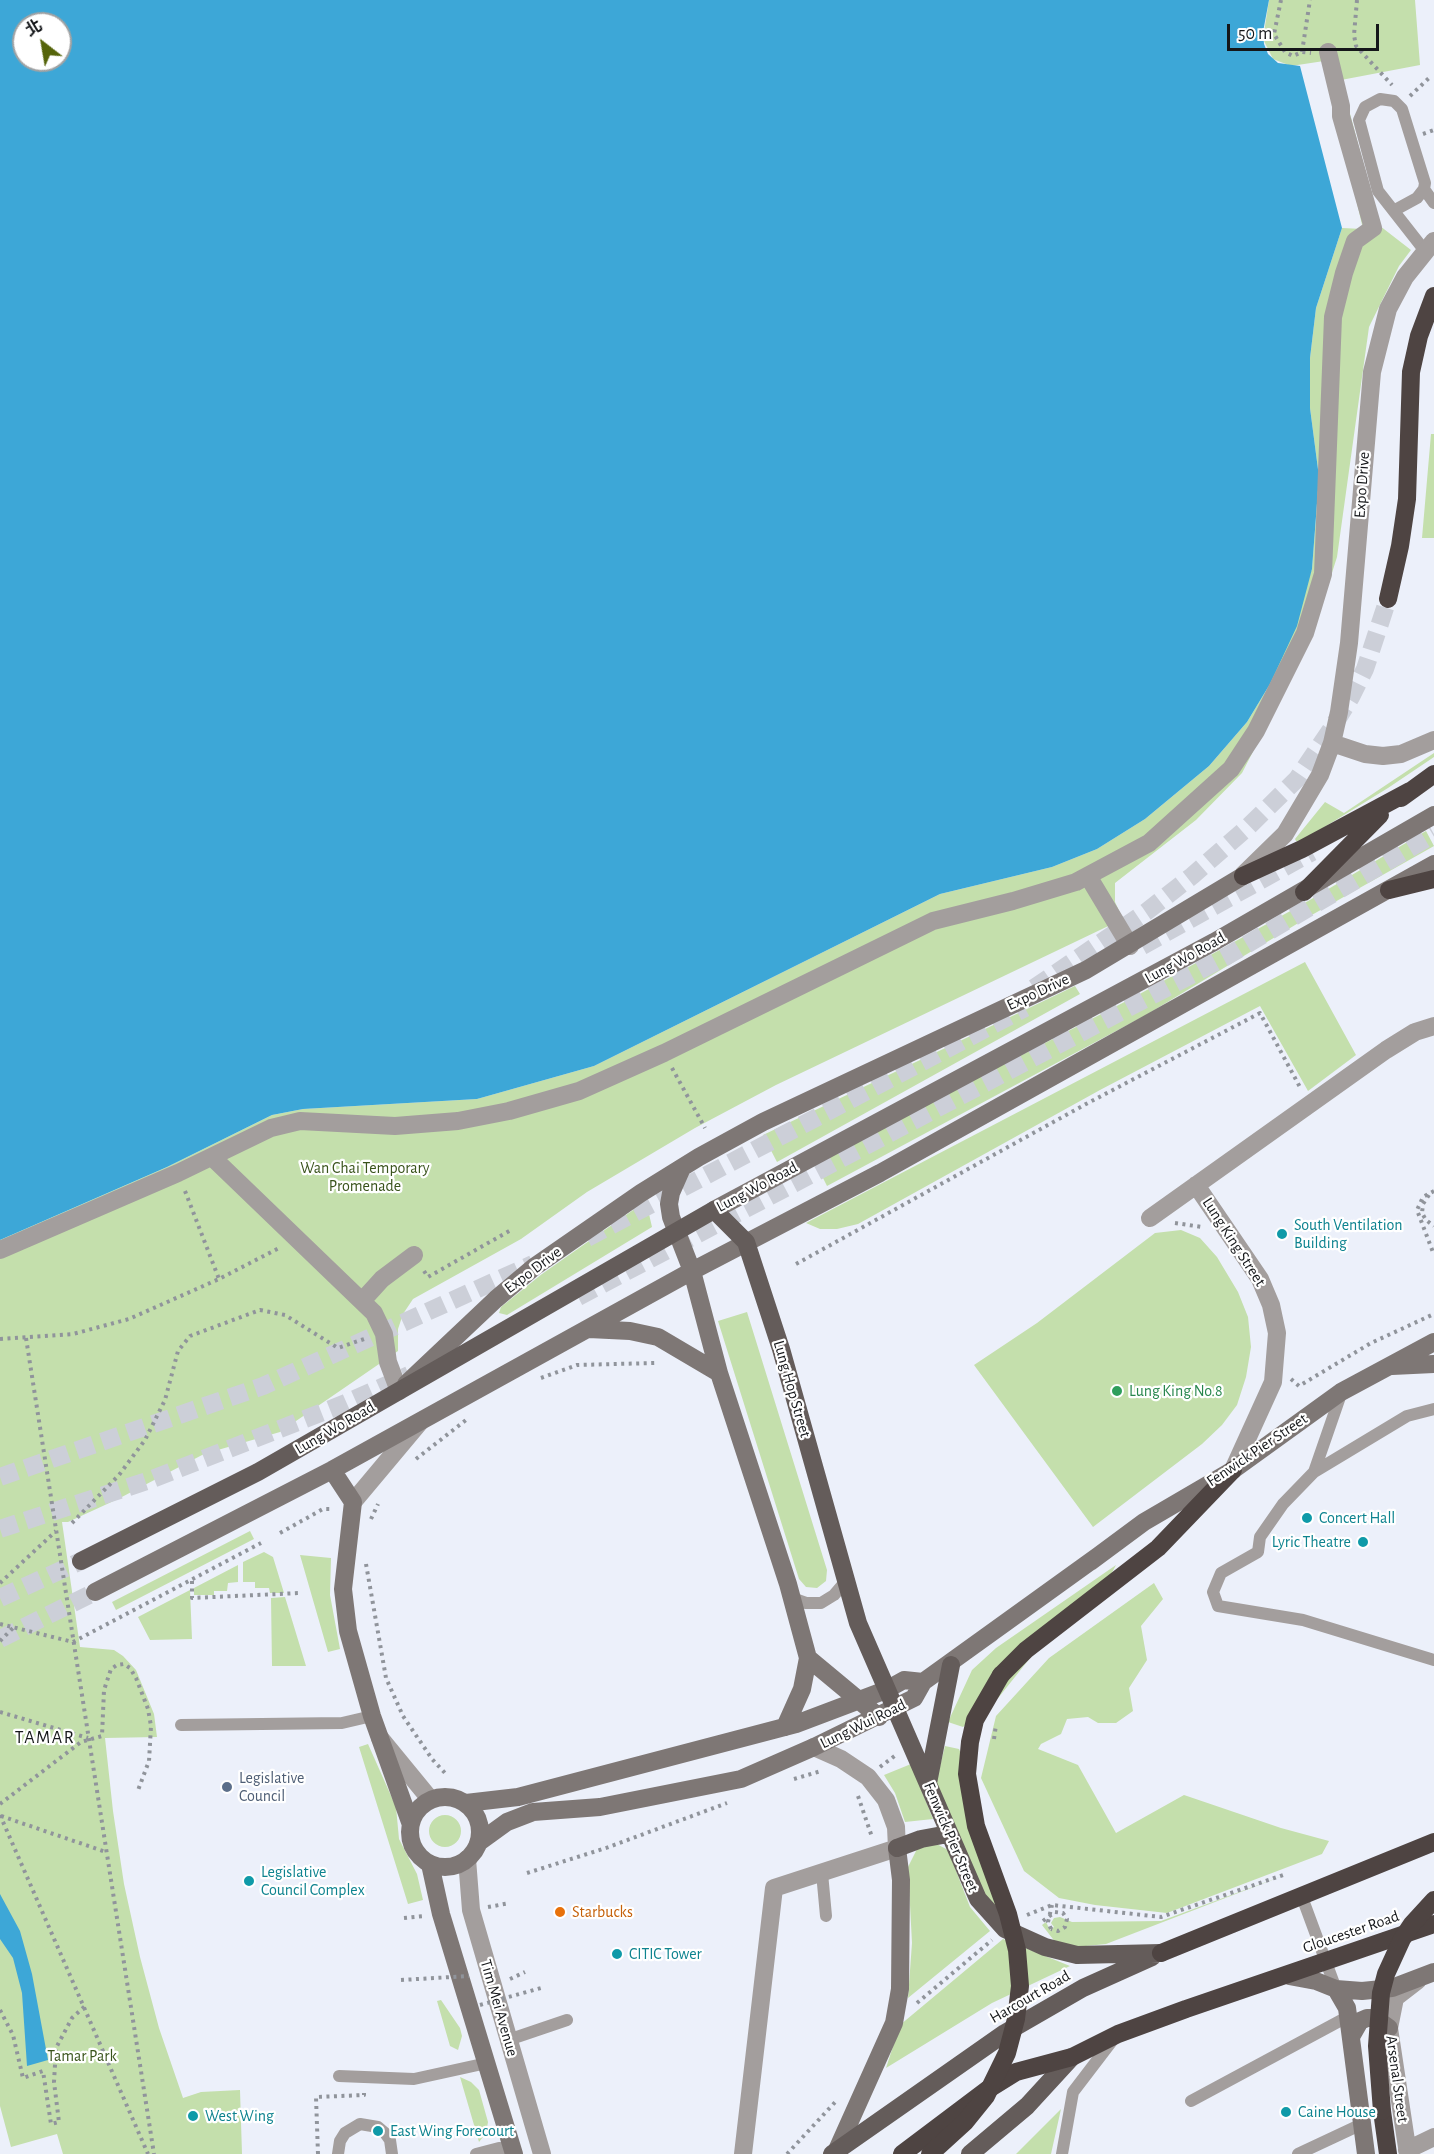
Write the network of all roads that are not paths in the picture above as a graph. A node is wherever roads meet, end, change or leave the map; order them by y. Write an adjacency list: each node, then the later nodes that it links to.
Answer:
1 (1328, 52): 14 (street)
2 (1424, 189): 3 (lane); 4 (lane); 4 (lane)
3 (1434, 203)
4 (1395, 210): 5 (lane)
5 (1430, 246): 9 (street, Expo Drive)
6 (1434, 296): 7 (highway)
7 (1389, 599)
8 (1434, 740): 9 (street)
9 (1332, 743): 15 (street, Expo Drive)
10 (1434, 774): 11 (highway)
11 (1410, 791): 15 (highway); 18 (highway)
12 (1434, 815): 18 (main road, Lung Wo Road)
13 (1434, 864): 17 (main road, Lung Wo Road)
14 (1088, 876): 19 (street); 21 (street)
15 (1243, 876): 19 (main road, Expo Drive)
16 (1434, 879): 17 (highway)
17 (1389, 890): 27 (main road, Lung Wo Road)
18 (1305, 892): 24 (main road, Lung Wo Road)
19 (1130, 946): 22 (main road, Expo Drive)
20 (1434, 1026): 23 (street, Lung King Street)
21 (212, 1157): 28 (street); 31 (street)
22 (682, 1168): 26 (main road); 37 (main road, Expo Drive)
23 (1196, 1185): 25 (street, Lung King Street); 42 (street, Lung King Street)
24 (714, 1210): 26 (main road, Lung Wo Road); 27 (main road, Lung Hop Street)
25 (1149, 1218)
26 (677, 1231): 30 (main road); 37 (main road, Lung Wo Road)
27 (746, 1242): 30 (main road, Lung Wo Road); 47 (main road, Lung Hop Street)
28 (0, 1250)
29 (414, 1255): 31 (street)
30 (692, 1271): 32 (main road, Lung Wo Road); 36 (main road)
31 (362, 1301): 37 (street)
32 (588, 1329): 36 (main road); 40 (main road, Lung Wo Road)
33 (1434, 1342): 35 (main road, Fenwick Pier Street)
34 (1434, 1364): 35 (main road, Fenwick Pier Street)
35 (1387, 1367): 38 (main road, Fenwick Pier Street)
36 (720, 1373): 49 (main road)
37 (399, 1391): 46 (main road, Lung Wo Road)
38 (1341, 1392): 42 (main road, Fenwick Pier Street); 43 (lane)
39 (1434, 1409): 43 (lane)
40 (421, 1420): 41 (main road, Lung Wo Road); 44 (street)
41 (332, 1470): 44 (main road); 48 (main road, Lung Wo Road)
42 (1233, 1470): 45 (main road, Fenwick Pier Street); 104 (highway, bridge)
43 (1314, 1472): 52 (lane)
44 (352, 1506): 57 (main road)
45 (1098, 1556): 50 (main road, Fenwick Pier Street); 53 (main road, Fenwick Pier Street)
46 (81, 1560)
47 (846, 1581): 49 (lane); 54 (main road, Lung Hop Street)
48 (95, 1592)
49 (792, 1598): 51 (main road)
50 (990, 1634)
51 (808, 1658): 55 (main road); 59 (main road)
52 (1434, 1660)
53 (923, 1682): 54 (main road, Lung Wui Road); 56 (main road, Lung Wui Road); 62 (main road)
54 (886, 1690): 55 (main road, Lung Wui Road); 56 (main road, Fenwick Pier Street)
55 (861, 1700): 56 (main road); 59 (main road, Lung Wui Road)
56 (887, 1713): 61 (main road, Lung Wui Road); 62 (main road, Fenwick Pier Street)
57 (372, 1716): 58 (lane); 60 (main road)
58 (182, 1725)
59 (785, 1727): 64 (main road, Lung Wui Road)
60 (379, 1737): 63 (street); 65 (main road)
61 (814, 1747): 68 (main road, Lung Wui Road); 69 (street)
62 (928, 1783): 66 (main road, Fenwick Pier Street)
63 (430, 1799): 64 (main road, Lung Wui Road); 65 (main road)
64 (466, 1803): 68 (main road)
65 (410, 1822): 71 (main road)
66 (948, 1834): 69 (main road); 77 (main road, Fenwick Pier Street)
67 (1434, 1842): 73 (highway)
68 (478, 1843): 70 (main road, Lung Wui Road)
69 (897, 1848): 72 (street); 95 (main road)
70 (467, 1859): 71 (main road); 87 (street, Tim Mei Avenue)
71 (430, 1864): 89 (main road, Tim Mei Avenue)
72 (822, 1873): 75 (lane); 102 (street)
73 (1302, 1897): 77 (highway, Harcourt Road); 78 (lane)
74 (1434, 1900): 108 (highway, bridge)
75 (826, 1916)
76 (1434, 1924): 78 (highway, Gloucester Road)
77 (1161, 1953): 95 (main road, Harcourt Road)
78 (1326, 1959): 79 (highway, Gloucester Road); 81 (lane)
79 (1289, 1976): 81 (main road, Gloucester Road); 85 (highway)
80 (1426, 1976): 81 (main road, Gloucester Road); 84 (street, Arsenal Street)
81 (1336, 1989): 82 (main road)
82 (1349, 2016): 86 (main road); 91 (lane)
83 (567, 2020): 87 (lane)
84 (1389, 2028): 86 (main road); 97 (street, Arsenal Street)
85 (1118, 2034): 88 (highway); 105 (lane)
86 (1352, 2035): 92 (main road)
87 (508, 2040): 101 (street, Tim Mei Avenue)
88 (1072, 2057): 96 (main road); 103 (highway)
89 (487, 2063): 90 (lane); 94 (main road, Tim Mei Avenue)
90 (339, 2076)
91 (1191, 2101)
92 (1362, 2124): 106 (lane); 107 (main road)
93 (1434, 2137): 97 (street)
94 (513, 2151): 100 (lane)
95 (834, 2152)
96 (975, 2152)
97 (1407, 2152)
98 (338, 2154): 99 (lane)
99 (392, 2154)
100 (476, 2154)
101 (542, 2154)
102 (742, 2154)
103 (902, 2154)
104 (930, 2154)
105 (1062, 2154)
106 (1298, 2154)
107 (1366, 2154)
108 (1388, 2154)

